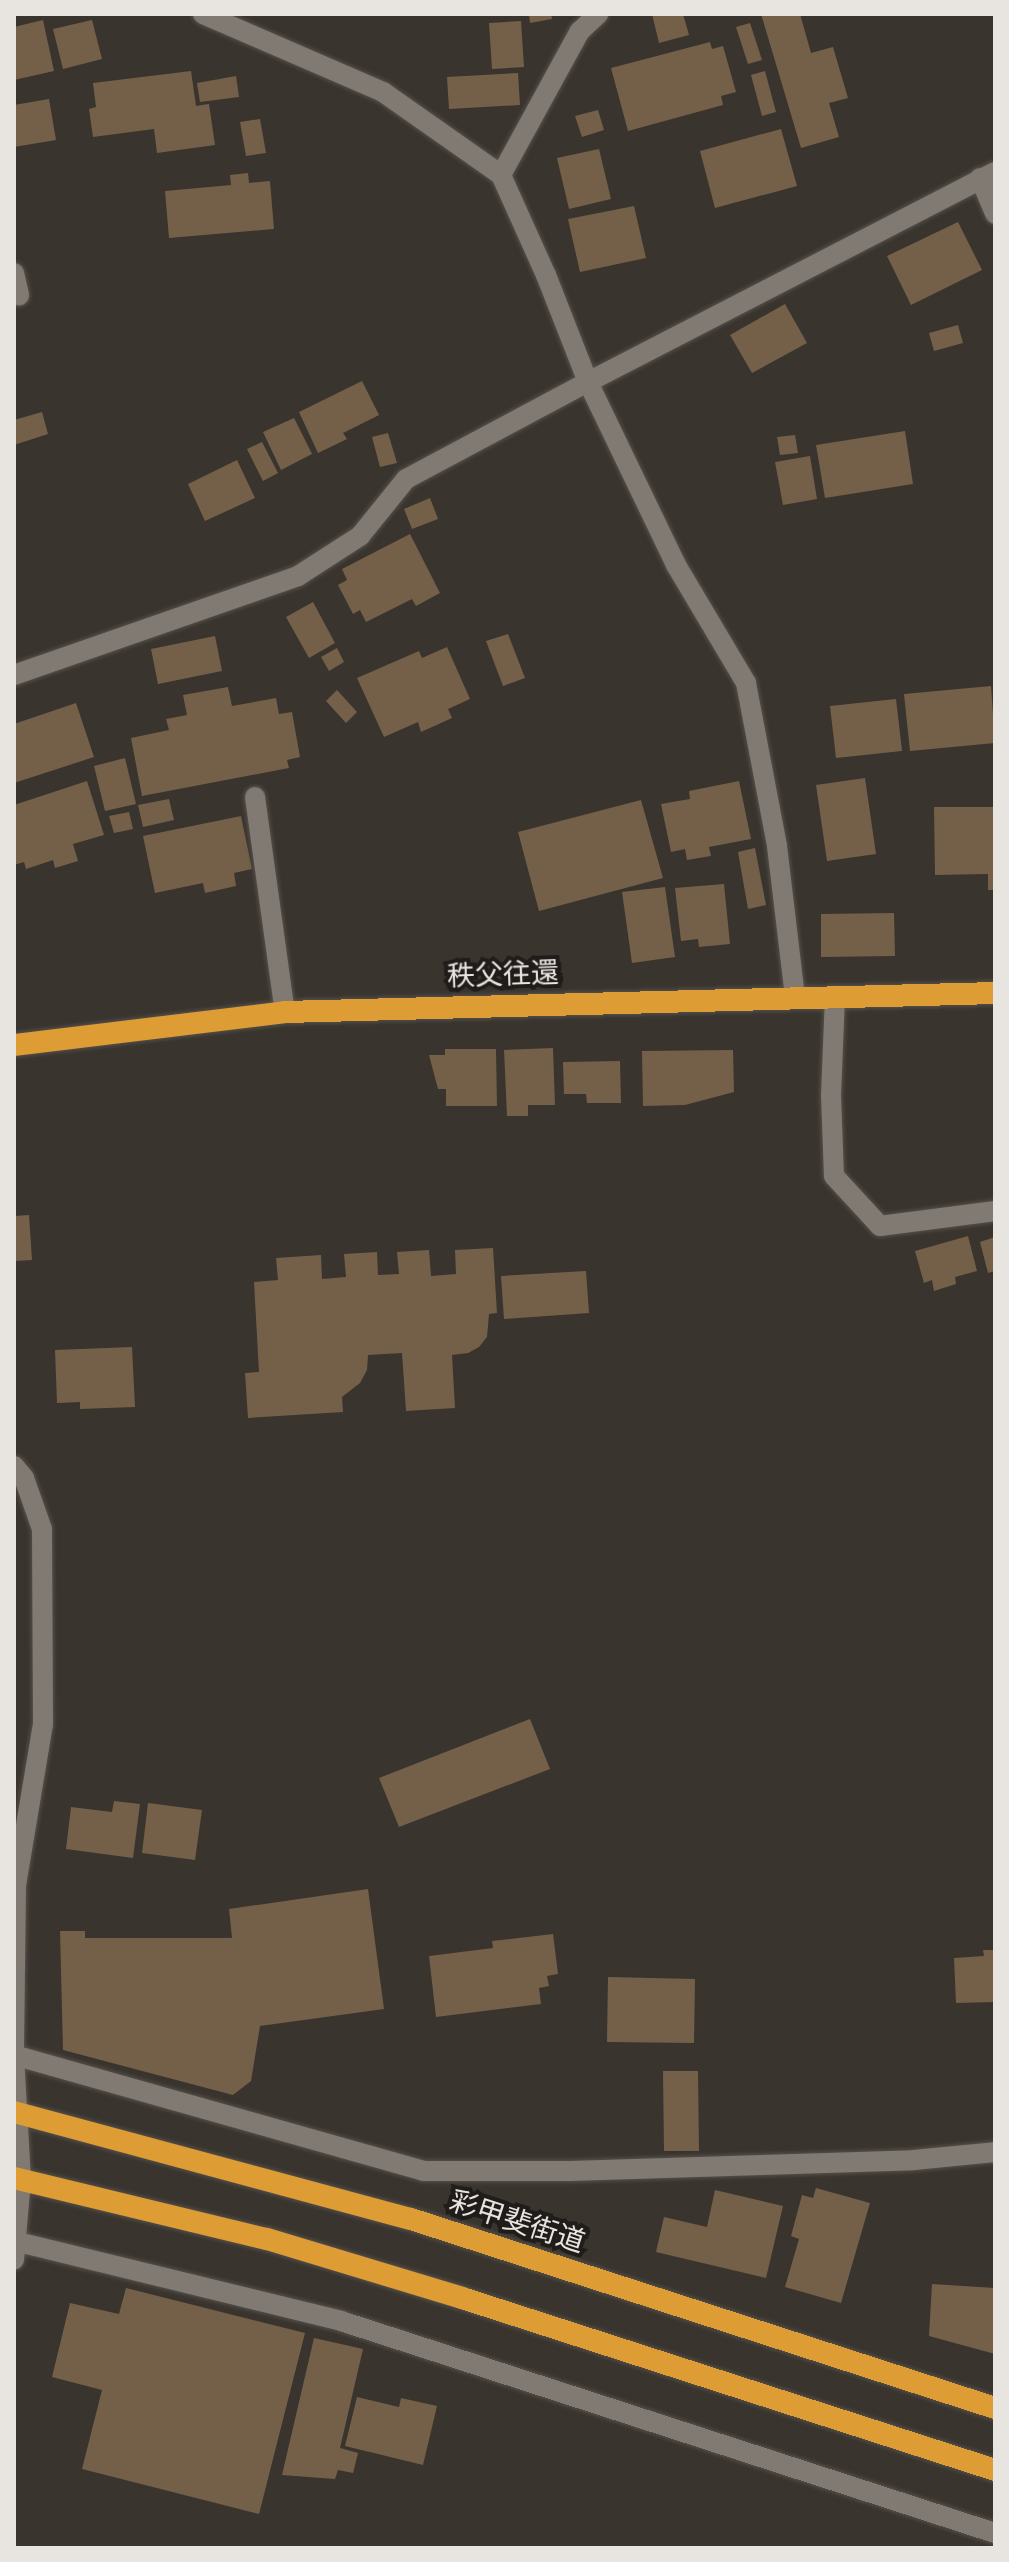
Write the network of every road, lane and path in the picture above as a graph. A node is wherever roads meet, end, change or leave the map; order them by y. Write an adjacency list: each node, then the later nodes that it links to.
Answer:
1 (203, 14): 3 (street)
2 (598, 14): 3 (street)
3 (501, 175): 8 (street)
4 (987, 175): 5 (street); 8 (street)
5 (995, 214)
6 (14, 273): 7 (street)
7 (19, 295)
8 (588, 382): 9 (street); 12 (street)
9 (14, 675)
10 (255, 797): 14 (street)
11 (995, 993): 13 (highway, 秩父往還)
12 (795, 996): 13 (highway, 秩父往還); 14 (highway, 秩父往還)
13 (835, 996): 16 (street)
14 (285, 1012): 15 (highway, 秩父往還)
15 (14, 1045)
16 (995, 1211)
17 (14, 1466): 18 (street)
18 (14, 2055): 19 (street); 20 (street)
19 (16, 2113): 21 (street); 23 (highway, 彩甲斐街道)
20 (995, 2152)
21 (18, 2179): 22 (street); 24 (highway)
22 (15, 2247): 25 (street)
23 (995, 2408)
24 (995, 2470)
25 (995, 2533)

